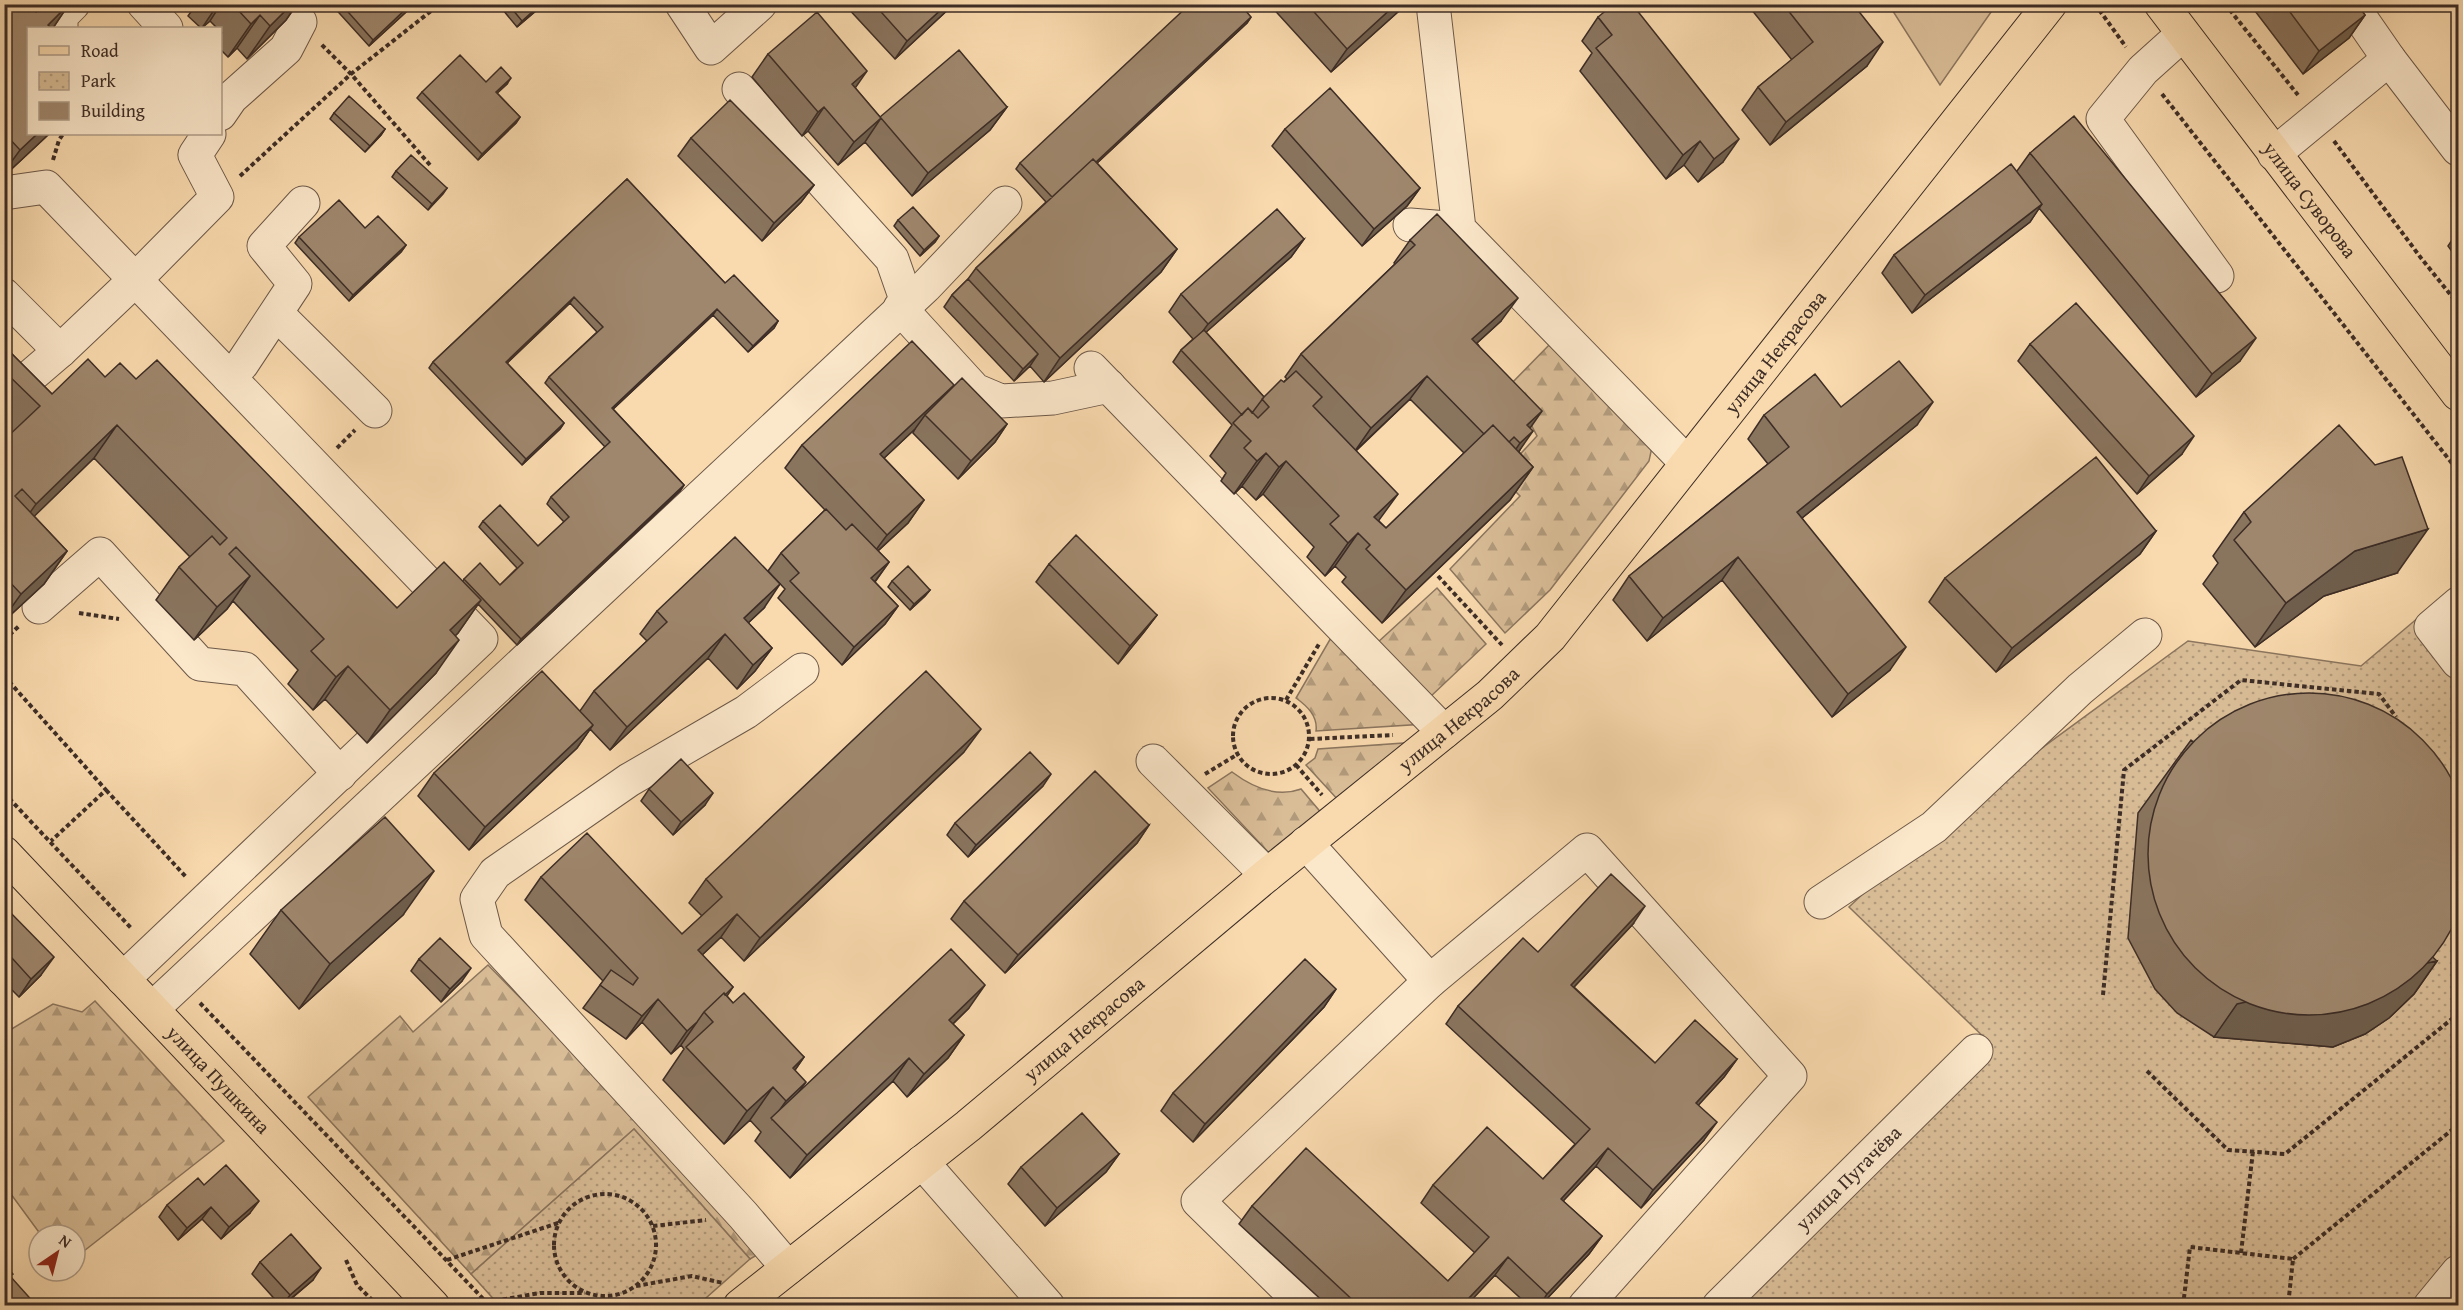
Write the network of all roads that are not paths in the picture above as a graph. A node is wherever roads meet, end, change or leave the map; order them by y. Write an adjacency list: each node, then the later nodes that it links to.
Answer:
1 (73, 4): 10 (street)
2 (144, 4): 11 (street)
3 (682, 4): 4 (street)
4 (760, 4)
5 (1433, 4): 23 (street)
6 (2050, 4): 34 (main road, улица Некрасова)
7 (2161, 4): 12 (main road, улица Суворова)
8 (2351, 4): 13 (street)
9 (302, 11): 15 (street)
10 (61, 27)
11 (165, 27)
12 (2183, 34): 18 (main road, улица Суворова); 24 (street)
13 (2389, 59): 17 (street); 18 (street)
14 (739, 89): 27 (street)
15 (224, 100)
16 (207, 135): 25 (street)
17 (2458, 149)
18 (2274, 154): 31 (main road, улица Суворова)
19 (4, 193): 25 (street)
20 (303, 203): 28 (street)
21 (1005, 203): 27 (street)
22 (1410, 225): 23 (street)
23 (1459, 229): 34 (street)
24 (2217, 276)
25 (136, 279): 29 (street); 30 (street)
26 (4, 295): 29 (street)
27 (904, 305): 40 (street); 49 (street)
28 (277, 314): 30 (street); 33 (street)
29 (60, 351): 32 (street)
30 (229, 377): 42 (street)
31 (2458, 394)
32 (4, 399)
33 (375, 411)
34 (1686, 462): 40 (main road, улица Некрасова)
35 (2458, 604): 38 (street)
36 (39, 607): 42 (street)
37 (2145, 635): 46 (street)
38 (2458, 662)
39 (802, 670): 52 (street)
40 (1444, 732): 43 (main road, улица Некрасова)
41 (1154, 761): 45 (street)
42 (340, 774): 47 (street)
43 (1306, 843): 45 (main road, улица Некрасова); 48 (street)
44 (4, 854): 47 (main road, улица Пушкина)
45 (1267, 874): 51 (main road, улица Некрасова)
46 (1821, 902)
47 (123, 979): 49 (main road, улица Пушкина)
48 (1430, 981): 57 (street); 58 (street)
49 (152, 1009): 55 (main road, улица Пушкина)
50 (1976, 1051): 59 (street, улица Пугачёва)
51 (922, 1162): 52 (main road, улица Некрасова); 56 (street)
52 (788, 1268): 54 (main road, улица Некрасова)
53 (2458, 1272): 60 (street)
54 (733, 1294)
55 (433, 1305)
56 (1048, 1305)
57 (1305, 1305)
58 (1585, 1305)
59 (1719, 1305)
60 (2430, 1305)

